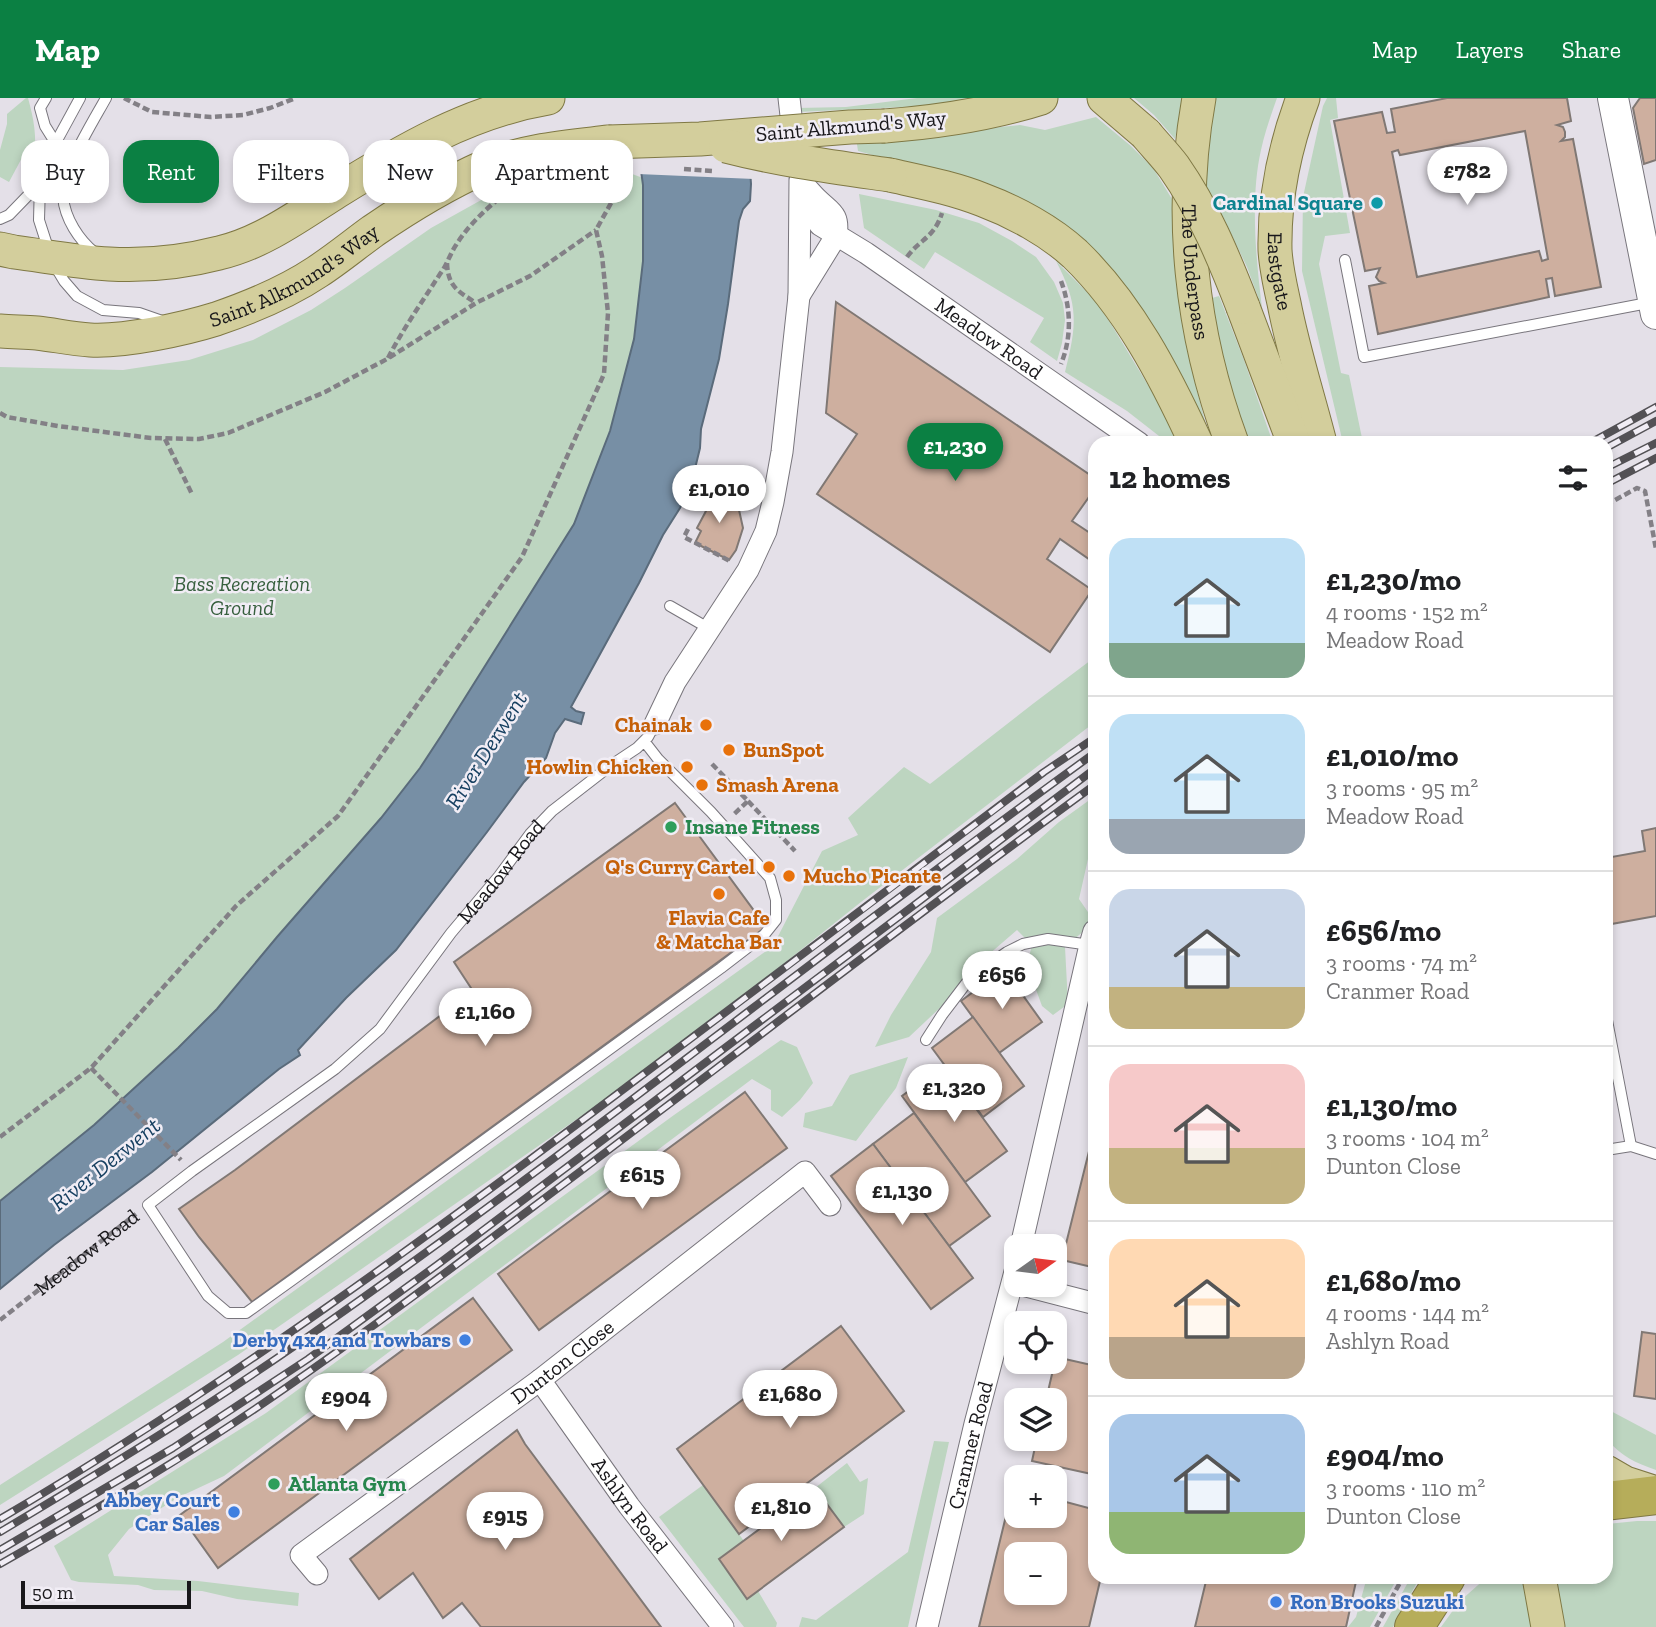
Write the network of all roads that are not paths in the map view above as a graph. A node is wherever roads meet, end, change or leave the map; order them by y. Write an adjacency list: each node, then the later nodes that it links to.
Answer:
1 (46, 98): 13 (lane)
2 (80, 98): 14 (lane)
3 (106, 98): 23 (lane)
4 (548, 98): 23 (main road)
5 (789, 98): 15 (street, Meadow Road)
6 (1104, 98): 11 (main road)
7 (1199, 98): 32 (main road, The Underpass)
8 (1303, 98): 34 (main road, Eastgate)
9 (1613, 98): 25 (street)
10 (1039, 99): 12 (main road, Saint Alkmund's Way, bridge)
11 (1129, 117): 33 (main road, bridge)
12 (700, 139): 26 (main road, Saint Alkmund's Way, bridge); 31 (main road, bridge)
13 (54, 140)
14 (56, 140)
15 (800, 180): 19 (street); 24 (street, Meadow Road)
16 (21, 203): 18 (lane)
17 (39, 203): 21 (lane)
18 (0, 219)
19 (836, 236): 24 (street, Meadow Road); 30 (street, Meadow Road)
20 (0, 249): 21 (main road)
21 (51, 257): 23 (main road); 26 (lane)
22 (1345, 260): 25 (lane)
23 (108, 264)
24 (799, 296): 36 (street, Meadow Road)
25 (1655, 308)
26 (181, 328): 28 (main road, Saint Alkmund's Way)
27 (0, 331): 28 (main road, Saint Alkmund's Way)
28 (92, 341): 29 (main road)
29 (0, 349)
30 (1129, 436)
31 (1193, 436)
32 (1229, 436)
33 (1291, 436)
34 (1318, 436)
35 (670, 606): 36 (lane)
36 (710, 629): 37 (street, Meadow Road)
37 (649, 733): 37 (lane, Meadow Road)
38 (1088, 938): 40 (lane)
39 (1088, 959): 46 (street)
40 (926, 1040)
41 (1613, 1052): 42 (lane)
42 (1631, 1146): 43 (lane); 44 (lane)
43 (1613, 1149)
44 (1656, 1154)
45 (830, 1205): 50 (street, Dunton Close)
46 (1024, 1234)
47 (1068, 1295): 49 (street)
48 (1011, 1297): 59 (street, Cranmer Road)
49 (1088, 1302)
50 (541, 1380): 54 (street, Dunton Close); 58 (street, Ashlyn Road)
51 (1613, 1476): 52 (main road)
52 (1656, 1494): 53 (highway)
53 (1613, 1500)
54 (317, 1574)
55 (1442, 1584): 60 (highway)
56 (1540, 1584): 57 (main road)
57 (1546, 1619)
58 (723, 1627)
59 (927, 1627)
60 (1414, 1627)

